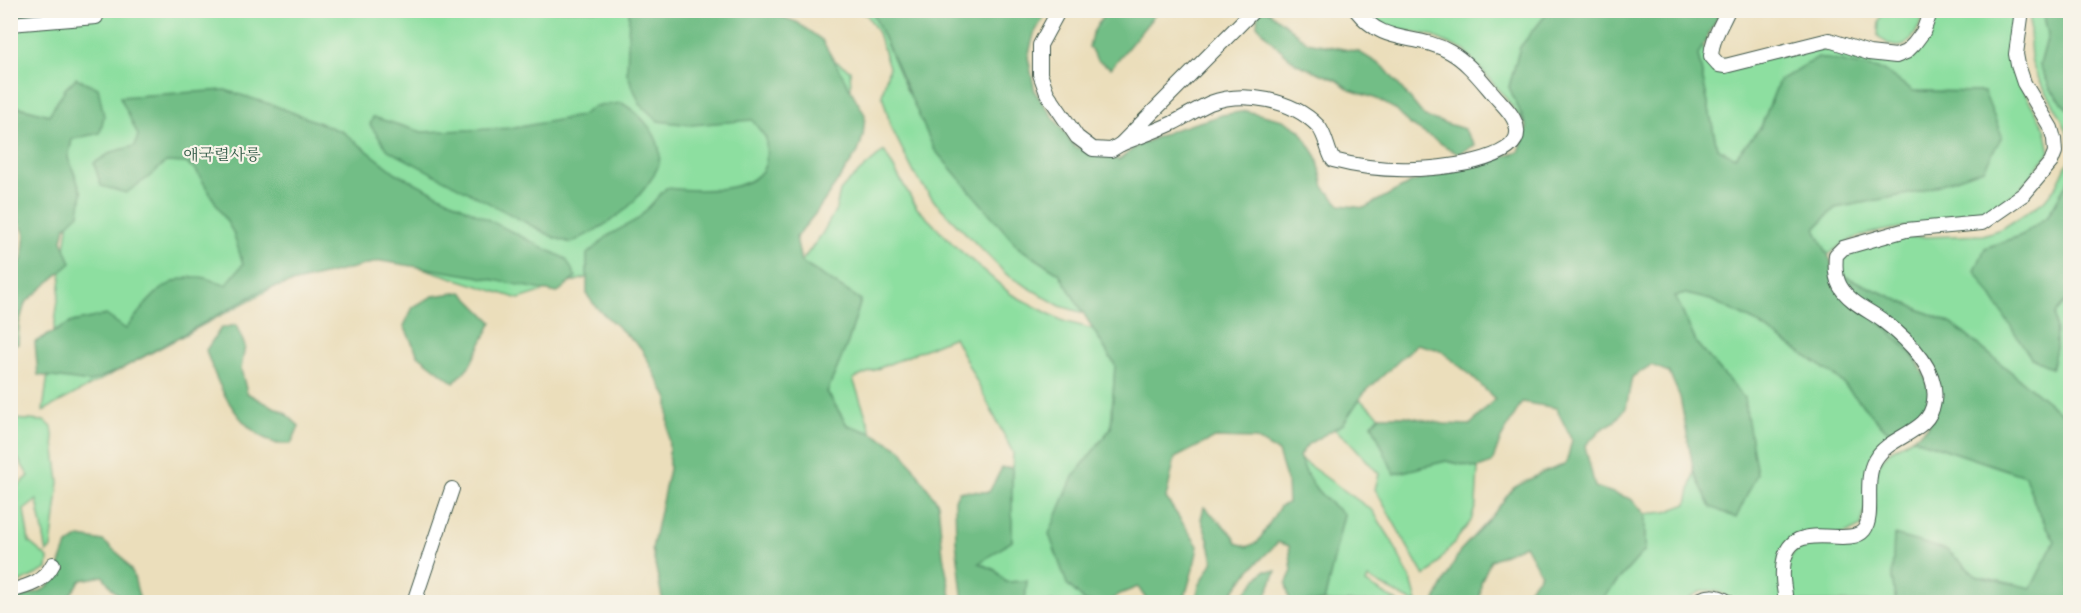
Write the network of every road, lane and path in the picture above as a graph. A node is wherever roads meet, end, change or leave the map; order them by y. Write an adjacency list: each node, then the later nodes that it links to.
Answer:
1 (1059, 10): 9 (street)
2 (1254, 10): 9 (street)
3 (1356, 10): 9 (street)
4 (1728, 10): 5 (street)
5 (1931, 10)
6 (2022, 10): 16 (street)
7 (96, 17): 8 (street)
8 (10, 24)
9 (1121, 144)
10 (452, 489): 13 (street)
11 (52, 564): 12 (street)
12 (10, 591)
13 (414, 603)
14 (1695, 603): 15 (street)
15 (1728, 603)
16 (1786, 603)

